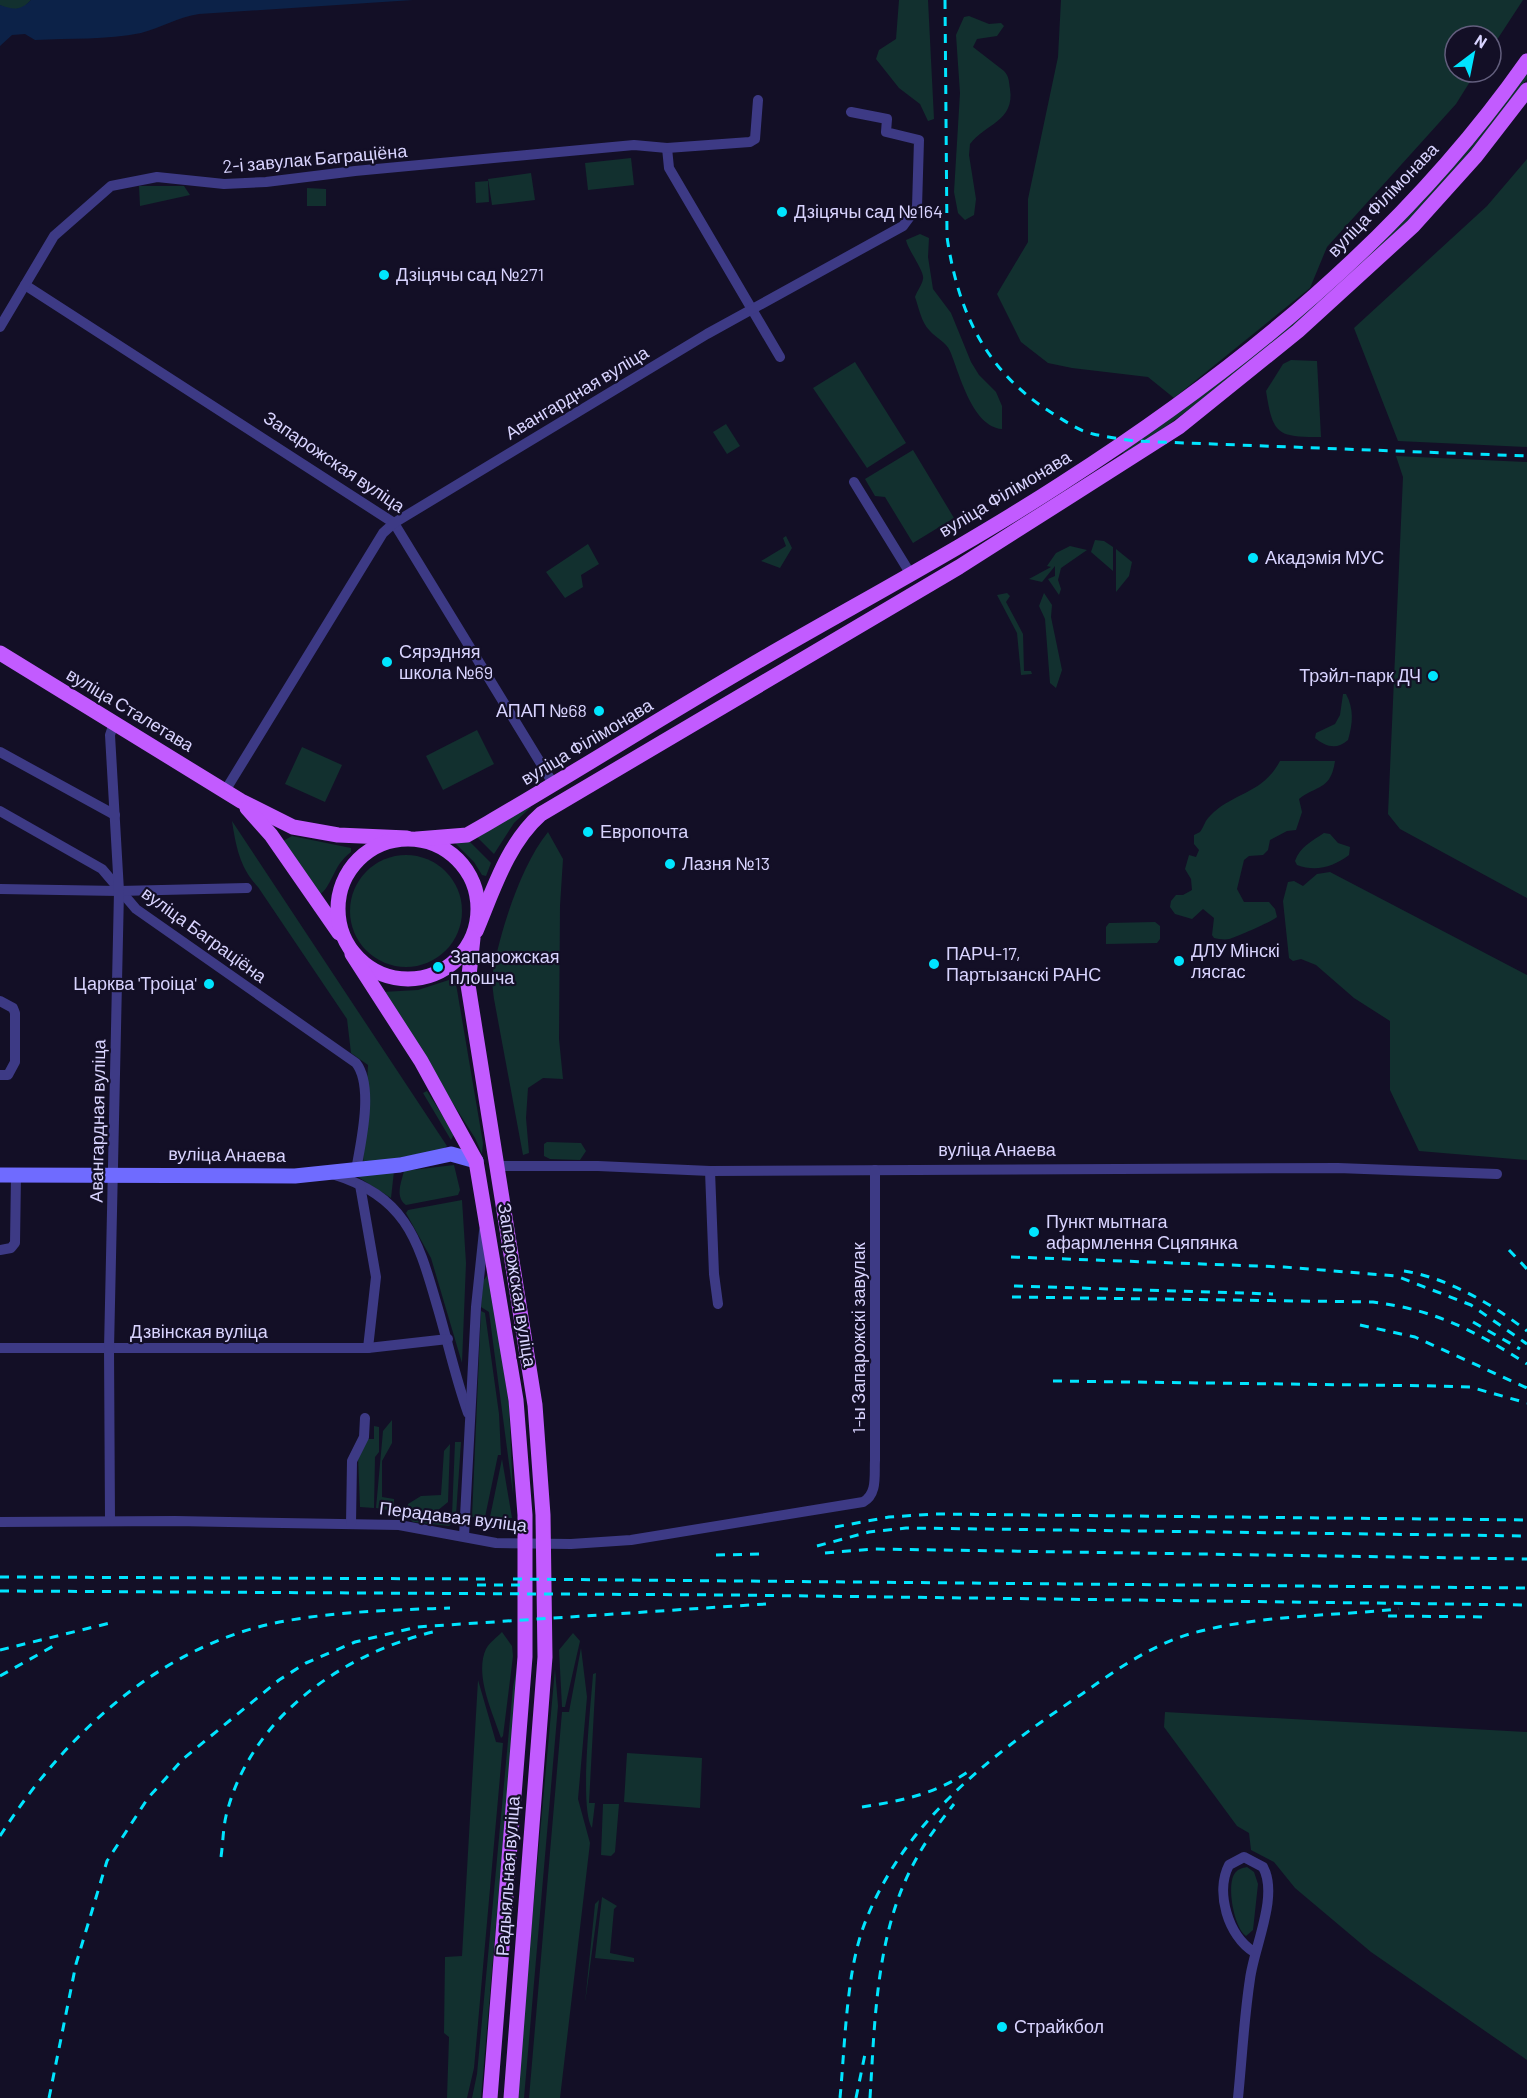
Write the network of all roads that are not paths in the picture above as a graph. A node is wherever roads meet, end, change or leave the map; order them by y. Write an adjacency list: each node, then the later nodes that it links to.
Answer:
1 (1527, 61): 12 (main road, вуліца Філімонава)
2 (1527, 90): 13 (main road, вуліца Філімонава)
3 (758, 100): 5 (street, 2-і завулак Баграціёна)
4 (850, 112): 7 (street, Авангардная вуліца)
5 (667, 148): 6 (street, 2-і завулак Баграціёна); 7 (street)
6 (25, 285): 8 (street, 2-і завулак Баграціёна); 11 (street, Запарожская вуліца)
7 (751, 309): 9 (street); 11 (street, Авангардная вуліца)
8 (0, 327)
9 (780, 357)
10 (854, 482): 14 (street)
11 (394, 523): 18 (street, Запарожская вуліца); 19 (street, Авангардная вуліца)
12 (949, 551): 13 (main road); 14 (main road, вуліца Філімонава)
13 (959, 567): 27 (main road, вуліца Філімонава)
14 (910, 573): 18 (main road, вуліца Філімонава)
15 (0, 653): 16 (main road, вуліца Сталетава)
16 (114, 723): 19 (main road, вуліца Сталетава); 22 (street, Авангардная вуліца)
17 (0, 752): 22 (street)
18 (554, 785): 23 (main road, вуліца Філімонава)
19 (225, 791): 20 (main road, вуліца Сталетава)
20 (241, 801): 23 (main road); 28 (main road, Запарожская вуліца)
21 (0, 811): 26 (street, вуліца Баграціёна)
22 (115, 815): 26 (street, Авангардная вуліца)
23 (412, 839): 27 (main road); 28 (main road)
24 (247, 888): 26 (street)
25 (0, 889): 26 (street)
26 (119, 891): 35 (street, вуліца Баграціёна); 38 (street, Авангардная вуліца)
27 (474, 934): 28 (main road); 34 (main road, Запарожская вуліца)
28 (348, 948): 31 (main road, Запарожская вуліца)
29 (0, 1001): 30 (street)
30 (0, 1075)
31 (460, 1129): 32 (street); 33 (main road, Запарожская вуліца)
32 (451, 1154): 33 (street, вуліца Анаева); 35 (street, вуліца Анаева)
33 (476, 1161): 44 (main road, Запарожская вуліца)
34 (497, 1166): 37 (street, вуліца Анаева); 59 (main road, Запарожская вуліца)
35 (356, 1170): 39 (street, вуліца Анаева)
36 (875, 1170): 37 (street, вуліца Анаева); 40 (street, вуліца Анаева); 53 (street, 1-ы Запарожскі завулак)
37 (710, 1172): 46 (street)
38 (114, 1173): 39 (street, вуліца Анаева); 42 (street, вуліца Анаева); 50 (street, Авангардная вуліца)
39 (328, 1173): 43 (street)
40 (1497, 1174)
41 (0, 1175): 42 (street, вуліца Анаева)
42 (16, 1175): 45 (street)
43 (360, 1185): 47 (street); 49 (street)
44 (486, 1213): 52 (street); 58 (main road, Запарожская вуліца)
45 (0, 1250)
46 (718, 1304)
47 (448, 1339): 49 (street, Дзвінская вуліца); 52 (street)
48 (0, 1348): 50 (street, Дзвінская вуліца)
49 (368, 1348): 50 (street, Дзвінская вуліца)
50 (109, 1349): 54 (street, Авангардная вуліца)
51 (364, 1418): 56 (street)
52 (470, 1419): 57 (street)
53 (863, 1502): 57 (street, Перадавая вуліца)
54 (110, 1520): 55 (street, Перадавая вуліца); 56 (street, Перадавая вуліца)
55 (0, 1521)
56 (351, 1524): 57 (street, Перадавая вуліца)
57 (464, 1536)
58 (525, 1657): 61 (main road, Радыяльная вуліца)
59 (545, 1657): 62 (main road, Радыяльная вуліца)
60 (1254, 1952): 60 (street); 63 (street)
61 (490, 2098)
62 (511, 2098)
63 (1238, 2098)

